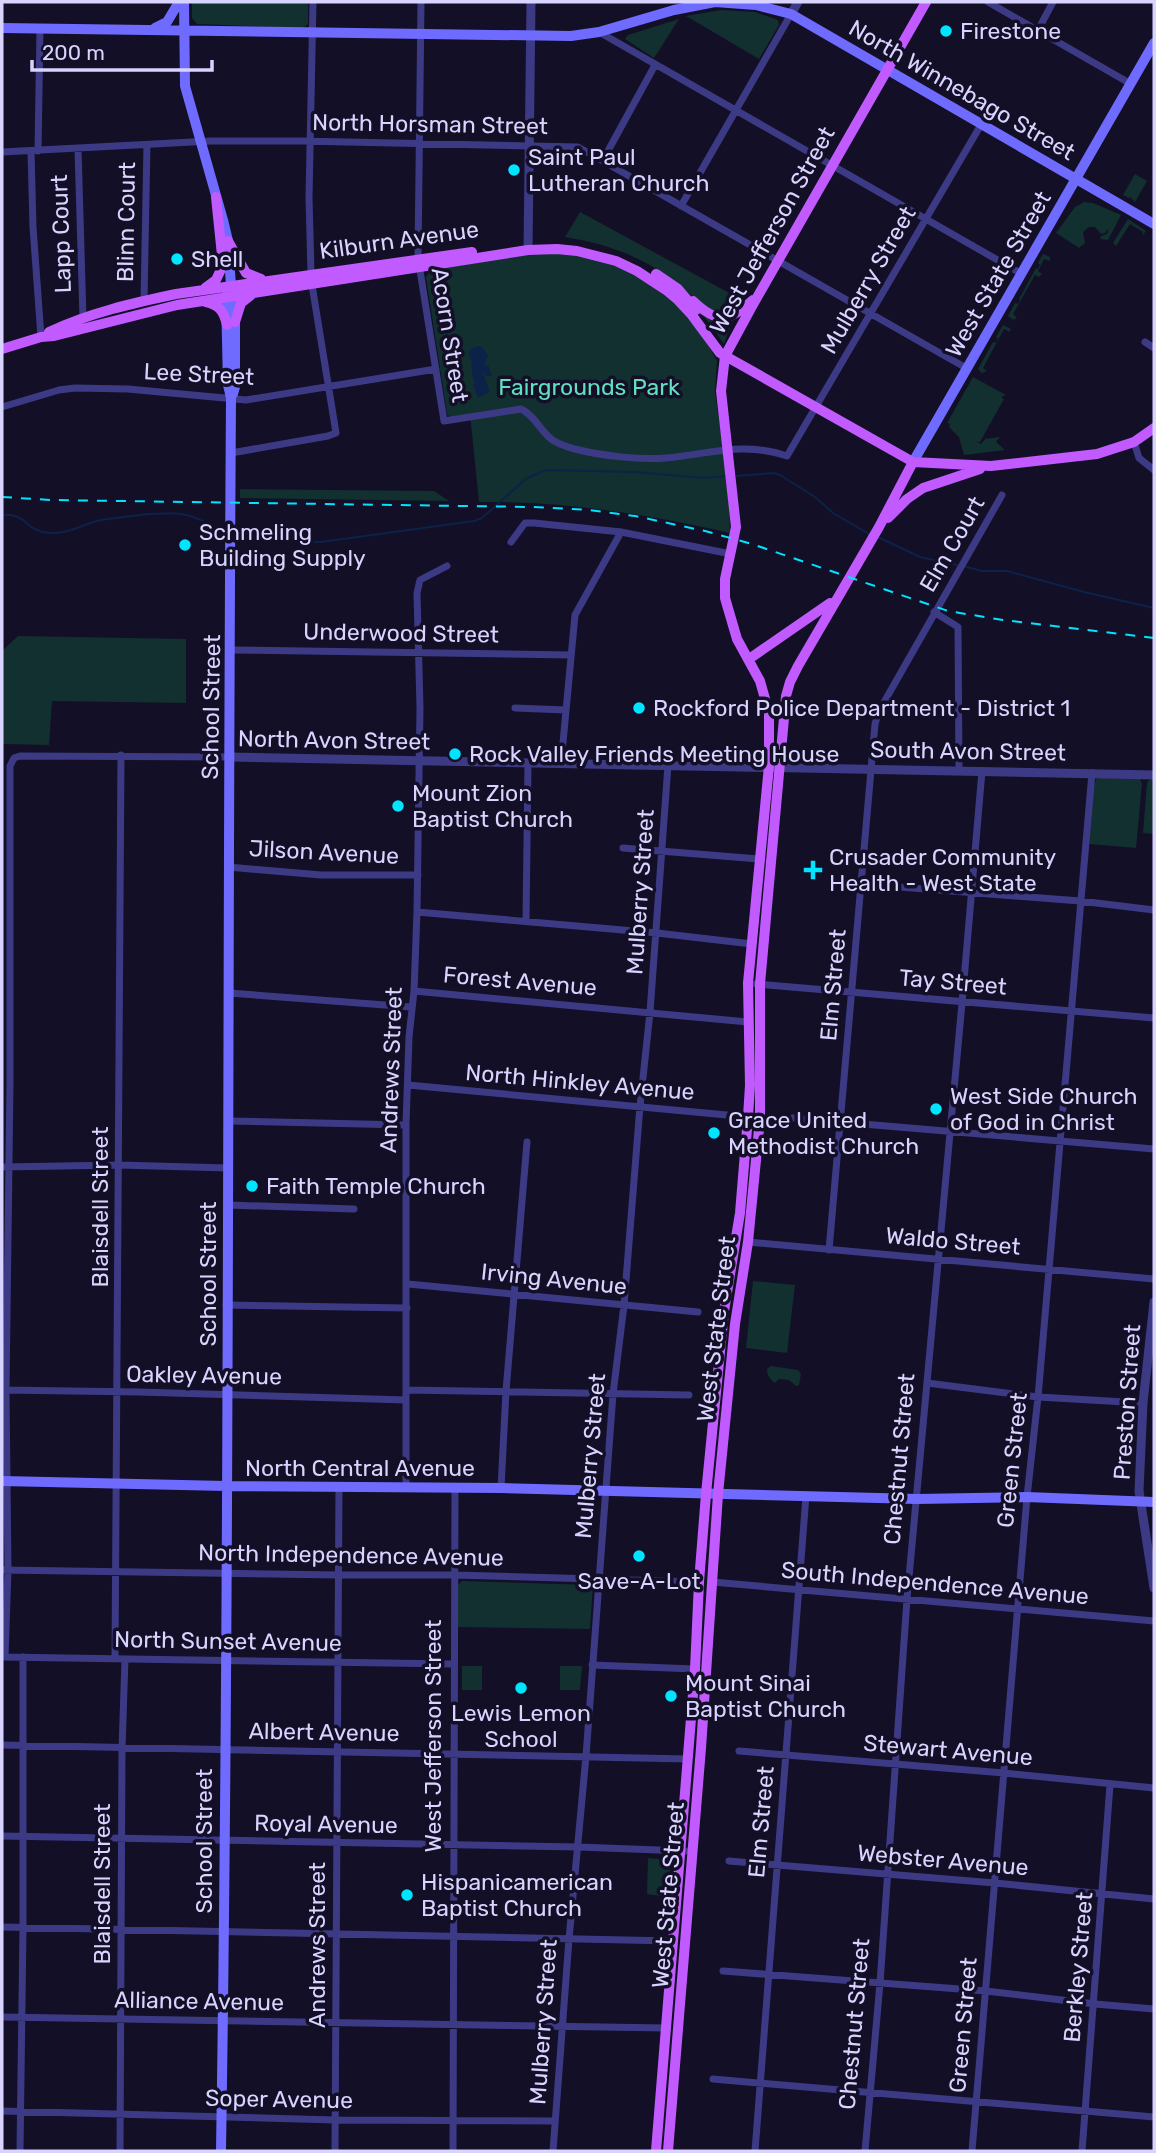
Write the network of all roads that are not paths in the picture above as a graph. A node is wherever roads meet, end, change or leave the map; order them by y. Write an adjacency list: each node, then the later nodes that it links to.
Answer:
1 (181, 2): 14 (main road); 15 (main road, School Street)
2 (313, 2): 16 (street)
3 (421, 2): 18 (street, Acorn Street)
4 (531, 2): 19 (street)
5 (715, 2): 10 (main road, North Winnebago Street); 17 (main road, North Winnebago Street)
6 (798, 2): 10 (street)
7 (926, 2): 22 (main road, West Jefferson Street)
8 (988, 2): 13 (street)
9 (1053, 2): 13 (street)
10 (791, 14): 22 (main road, North Winnebago Street); 24 (street)
11 (2, 28): 12 (main road, North Winnebago Street)
12 (40, 29): 14 (main road, North Winnebago Street); 32 (street)
13 (1038, 30): 23 (street)
14 (143, 31): 15 (main road, North Winnebago Street)
15 (184, 32): 16 (main road, North Winnebago Street); 27 (main road, School Street)
16 (312, 32): 18 (main road, North Winnebago Street); 26 (street)
17 (599, 32): 19 (main road, North Winnebago Street); 21 (street)
18 (420, 34): 19 (main road, North Winnebago Street); 28 (street, Acorn Street)
19 (531, 36): 30 (street)
20 (1154, 43): 23 (main road, West State Street)
21 (655, 65): 24 (street); 34 (street)
22 (887, 68): 25 (main road, North Winnebago Street); 35 (main road, West Jefferson Street)
23 (1131, 84): 36 (main road, West State Street)
24 (735, 111): 35 (street); 38 (street)
25 (982, 123): 36 (main road, North Winnebago Street); 39 (street, Mulberry Street)
26 (310, 141): 27 (street, North Horsman Street); 28 (street, North Horsman Street); 46 (street)
27 (201, 142): 29 (street, North Horsman Street); 37 (main road, School Street)
28 (419, 143): 30 (street, North Horsman Street); 44 (street, Acorn Street)
29 (147, 145): 31 (street, North Horsman Street); 53 (street, Blinn Court)
30 (530, 146): 34 (street, North Horsman Street); 42 (street)
31 (78, 149): 32 (street, North Horsman Street); 55 (street, Lapp Court)
32 (35, 151): 33 (street, North Horsman Street); 57 (street)
33 (2, 152)
34 (603, 160): 38 (street, North Horsman Street)
35 (832, 166): 39 (street); 43 (main road, West Jefferson Street)
36 (1076, 179): 40 (main road, North Winnebago Street); 45 (main road, West State Street)
37 (216, 197): 41 (main road, School Street); 52 (main road)
38 (681, 206): 43 (street, North Horsman Street)
39 (926, 219): 45 (street); 54 (street, Mulberry Street)
40 (1154, 224)
41 (228, 241): 47 (main road); 49 (main road, School Street)
42 (528, 246): 44 (main road, Kilburn Avenue); 48 (main road, Kilburn Avenue); 61 (main road, Kilburn Avenue)
43 (777, 261): 51 (main road, West Jefferson Street); 54 (street, North Horsman Street)
44 (418, 263): 46 (main road, Kilburn Avenue); 62 (street, Acorn Street)
45 (1022, 274): 63 (main road, West State Street)
46 (312, 279): 47 (main road, Kilburn Avenue); 50 (main road, Kilburn Avenue); 64 (street)
47 (268, 280): 49 (main road, Kilburn Avenue)
48 (678, 289): 51 (main road); 61 (main road, Kilburn Avenue)
49 (231, 293): 50 (main road, Kilburn Avenue); 52 (main road, Kilburn Avenue); 56 (main road, School Street)
50 (258, 293): 56 (main road)
51 (760, 293): 61 (main road, West Jefferson Street)
52 (201, 296): 53 (main road, Kilburn Avenue); 56 (main road); 57 (main road, Kilburn Avenue)
53 (144, 300): 55 (main road, Kilburn Avenue)
54 (871, 313): 63 (street, North Horsman Street); 67 (street, Mulberry Street)
55 (83, 318): 57 (main road, Kilburn Avenue)
56 (231, 323): 65 (main road, School Street)
57 (41, 337): 60 (main road, Kilburn Avenue)
58 (1145, 342): 59 (street)
59 (1154, 348)
60 (2, 349)
61 (725, 356): 67 (main road, Kilburn Avenue); 70 (main road, West Jefferson Street)
62 (436, 369): 64 (street, Lee Street); 70 (street, Acorn Street)
63 (968, 369): 72 (main road, West State Street)
64 (328, 387): 65 (street, Lee Street); 71 (street)
65 (231, 398): 66 (street, Lee Street); 71 (main road, School Street)
66 (2, 407)
67 (816, 407): 70 (street, Mulberry Street); 72 (main road, Kilburn Avenue)
68 (1154, 428): 69 (main road)
69 (1134, 442): 73 (main road, Kilburn Avenue); 74 (street)
70 (727, 448): 79 (main road, West Jefferson Street)
71 (231, 453): 83 (main road, School Street)
72 (913, 462): 73 (main road, Kilburn Avenue); 76 (main road, West State Street)
73 (991, 466): 76 (main road)
74 (1154, 470)
75 (1002, 495): 82 (street, Elm Court)
76 (876, 530): 81 (main road, West State Street)
77 (621, 532): 78 (street); 79 (street); 85 (street)
78 (512, 542)
79 (732, 554): 86 (main road, West State Street)
80 (447, 566): 84 (street, Andrews Street)
81 (836, 599): 86 (main road); 95 (main road, West State Street)
82 (934, 612): 96 (street, Elm Street); 97 (street)
83 (231, 650): 84 (street, Underwood Street); 90 (main road, School Street)
84 (419, 653): 85 (street, Underwood Street); 91 (street, Andrews Street)
85 (571, 655): 88 (street)
86 (749, 659): 95 (main road, West State Street)
87 (515, 708): 88 (street)
88 (566, 710): 93 (street)
89 (121, 755): 90 (street, North Avon Street); 112 (street, North Avon Street); 138 (street, Blaisdell Street)
90 (229, 757): 91 (street, North Avon Street); 104 (main road, School Street)
91 (418, 760): 92 (street, North Avon Street); 105 (street, Andrews Street)
92 (528, 763): 93 (street, North Avon Street); 111 (street)
93 (561, 764): 94 (street, North Avon Street)
94 (668, 765): 95 (street, North Avon Street); 102 (street, Mulberry Street)
95 (775, 766): 96 (street, South Avon Street); 103 (main road, West State Street); 116 (main road, West State Street)
96 (872, 768): 97 (street, South Avon Street); 106 (street, Elm Street)
97 (959, 770): 98 (street, South Avon Street)
98 (982, 771): 99 (street, South Avon Street); 107 (street, Chestnut Street)
99 (1092, 773): 100 (street, South Avon Street); 108 (street, Green Street)
100 (1154, 775)
101 (623, 848): 102 (street)
102 (663, 851): 103 (street); 113 (street, Mulberry Street)
103 (759, 859): 114 (main road, West State Street)
104 (228, 867): 105 (street, Jilson Avenue); 118 (main road, School Street)
105 (418, 875): 110 (street, Andrews Street)
106 (861, 884): 107 (street); 119 (street, Elm Street)
107 (970, 893): 108 (street); 120 (street, Chestnut Street)
108 (1080, 901): 109 (street); 123 (street, Green Street)
109 (1154, 909)
110 (417, 912): 111 (street); 117 (street, Andrews Street)
111 (526, 921): 113 (street)
112 (6, 930): 126 (street)
113 (657, 933): 114 (street); 122 (street, Mulberry Street)
114 (752, 944): 115 (main road, West State Street)
115 (748, 983): 116 (street, Tay Street); 125 (main road, West State Street)
116 (761, 984): 119 (street, Tay Street); 143 (main road, West State Street)
117 (414, 991): 121 (street, Andrews Street); 122 (street, Forest Avenue)
118 (229, 993): 121 (street); 131 (main road, School Street)
119 (852, 993): 120 (street, Tay Street); 132 (street, Elm Street)
120 (962, 1003): 123 (street, Tay Street); 134 (street, Chestnut Street)
121 (411, 1007): 127 (street, Andrews Street)
122 (650, 1012): 125 (street, Forest Avenue); 128 (street, Mulberry Street)
123 (1072, 1012): 124 (street, Tay Street); 135 (street, Green Street)
124 (1154, 1018)
125 (748, 1022): 129 (main road, West State Street)
126 (6, 1083): 139 (street)
127 (408, 1085): 128 (street, North Hinkley Avenue); 133 (street, Andrews Street)
128 (640, 1107): 129 (street, North Hinkley Avenue); 153 (street, Mulberry Street)
129 (748, 1117): 175 (main road, West State Street)
130 (793, 1118): 132 (street)
131 (229, 1121): 133 (street); 140 (main road, School Street)
132 (840, 1122): 134 (street); 144 (street, Elm Street)
133 (406, 1125): 148 (street, Andrews Street)
134 (949, 1132): 135 (street); 145 (street, Chestnut Street)
135 (1059, 1141): 137 (street); 146 (street, Green Street)
136 (527, 1142): 149 (street)
137 (1154, 1149)
138 (119, 1165): 139 (street); 140 (street); 160 (street, Blaisdell Street)
139 (5, 1167): 150 (street)
140 (228, 1168): 141 (main road, School Street)
141 (228, 1205): 142 (street); 152 (main road, School Street)
142 (354, 1209)
143 (748, 1242): 144 (street, Waldo Street); 175 (main road, West State Street)
144 (829, 1250): 145 (street, Waldo Street)
145 (938, 1259): 146 (street, Waldo Street); 156 (street, Chestnut Street)
146 (1048, 1269): 147 (street, Waldo Street); 164 (street, Green Street)
147 (1154, 1279)
148 (408, 1284): 149 (street, Irving Avenue); 154 (street, Andrews Street)
149 (514, 1294): 153 (street, Irving Avenue); 159 (street)
150 (4, 1301): 157 (street)
151 (1154, 1302): 166 (street, Preston Street)
152 (226, 1305): 154 (street); 161 (main road, School Street)
153 (624, 1306): 155 (street, Irving Avenue); 162 (street, Mulberry Street)
154 (407, 1308): 158 (street, Andrews Street)
155 (698, 1312)
156 (928, 1383): 164 (street); 178 (street, Chestnut Street)
157 (4, 1390): 160 (street, Oakley Avenue); 167 (street)
158 (406, 1390): 159 (street); 165 (street, Andrews Street)
159 (506, 1391): 162 (street); 171 (street)
160 (118, 1392): 161 (street, Oakley Avenue); 168 (street, Blaisdell Street)
161 (227, 1394): 165 (street, Oakley Avenue); 169 (main road, School Street)
162 (613, 1394): 163 (street); 174 (street, Mulberry Street)
163 (689, 1395)
164 (1038, 1397): 166 (street); 177 (street, Green Street)
165 (405, 1399): 172 (street, Andrews Street)
166 (1143, 1404): 179 (street, Preston Street)
167 (5, 1481): 168 (main road, North Central Avenue); 181 (street)
168 (116, 1483): 169 (main road, North Central Avenue); 182 (street, Blaisdell Street)
169 (226, 1486): 170 (main road, North Central Avenue); 183 (main road, School Street)
170 (339, 1487): 172 (main road, North Central Avenue); 184 (street, Andrews Street)
171 (501, 1488): 173 (main road, North Central Avenue); 174 (main road, North Central Avenue)
172 (406, 1489): 173 (main road, North Central Avenue)
173 (455, 1489): 185 (street, West Jefferson Street)
174 (606, 1491): 175 (main road, North Central Avenue); 186 (street, Mulberry Street)
175 (712, 1494): 176 (main road, North Central Avenue); 187 (main road, West State Street); 188 (main road, West State Street)
176 (806, 1496): 178 (main road, North Central Avenue); 190 (street, Elm Street)
177 (1027, 1497): 178 (main road, North Central Avenue); 179 (main road, North Central Avenue); 192 (street, Green Street)
178 (917, 1499): 191 (street, Chestnut Street)
179 (1142, 1502): 180 (main road, North Central Avenue); 189 (street, Preston Street)
180 (1154, 1502)
181 (5, 1570): 182 (street, North Independence Avenue); 194 (street)
182 (117, 1571): 183 (street, North Independence Avenue); 196 (street, Blaisdell Street)
183 (226, 1572): 184 (street, North Independence Avenue); 198 (main road, School Street)
184 (339, 1575): 185 (street, North Independence Avenue); 199 (street, Andrews Street)
185 (455, 1575): 186 (street, North Independence Avenue); 200 (street, West Jefferson Street)
186 (599, 1579): 187 (street, North Independence Avenue); 201 (street, Mulberry Street)
187 (699, 1582): 202 (main road, West State Street)
188 (712, 1582): 190 (street, South Independence Avenue); 225 (main road, West State Street)
189 (1154, 1588)
190 (798, 1590): 191 (street, South Independence Avenue); 210 (street, Elm Street)
191 (907, 1599): 192 (street, South Independence Avenue); 213 (street, Chestnut Street)
192 (1018, 1609): 193 (street, South Independence Avenue); 214 (street, Green Street)
193 (1154, 1621)
194 (4, 1657): 195 (street, North Sunset Avenue)
195 (23, 1657): 196 (street, North Sunset Avenue); 204 (street)
196 (115, 1658): 197 (street, North Sunset Avenue)
197 (125, 1659): 198 (street, North Sunset Avenue); 205 (street, Blaisdell Street)
198 (226, 1660): 199 (street, North Sunset Avenue); 206 (main road, School Street)
199 (338, 1662): 200 (street, North Sunset Avenue); 208 (street, Andrews Street)
200 (453, 1664): 209 (street, West Jefferson Street)
201 (592, 1665): 202 (street); 211 (street, Mulberry Street)
202 (695, 1669): 212 (main road, West State Street)
203 (2, 1745): 204 (street, Albert Avenue)
204 (23, 1745): 205 (street, Albert Avenue); 218 (street)
205 (122, 1749): 206 (street, Albert Avenue); 219 (street, Blaisdell Street)
206 (225, 1749): 208 (street, Albert Avenue); 220 (main road, School Street)
207 (739, 1751): 210 (street, Stewart Avenue)
208 (337, 1752): 209 (street, Albert Avenue); 221 (street, Andrews Street)
209 (453, 1754): 211 (street, Albert Avenue); 222 (street, West Jefferson Street)
210 (786, 1755): 213 (street, Stewart Avenue); 227 (street, Elm Street)
211 (586, 1756): 212 (street, Albert Avenue); 223 (street, Mulberry Street)
212 (688, 1759): 224 (main road, West State Street)
213 (895, 1765): 214 (street, Stewart Avenue); 228 (street, Chestnut Street)
214 (1004, 1773): 215 (street, Stewart Avenue); 229 (street, Green Street)
215 (1111, 1785): 216 (street, Stewart Avenue); 230 (street, Berkley Street)
216 (1154, 1788)
217 (2, 1836): 218 (street, Royal Avenue)
218 (22, 1836): 219 (street, Royal Avenue); 233 (street)
219 (122, 1838): 220 (street, Royal Avenue); 234 (street, Blaisdell Street)
220 (224, 1841): 221 (street, Royal Avenue); 235 (main road, School Street)
221 (337, 1843): 222 (street, Royal Avenue); 236 (street, Andrews Street)
222 (453, 1845): 223 (street, Royal Avenue); 237 (street, West Jefferson Street)
223 (578, 1847): 224 (street, Royal Avenue); 238 (street, Mulberry Street)
224 (680, 1851): 225 (street, Royal Avenue); 239 (main road, West State Street)
225 (692, 1851): 274 (main road, West State Street)
226 (729, 1861): 227 (street, Webster Avenue)
227 (777, 1864): 228 (street, Webster Avenue); 241 (street, Elm Street)
228 (886, 1875): 229 (street, Webster Avenue); 242 (street, Chestnut Street)
229 (995, 1883): 230 (street, Webster Avenue); 243 (street, Green Street)
230 (1103, 1894): 231 (street, Webster Avenue); 244 (street, Berkley Street)
231 (1154, 1899)
232 (2, 1927): 233 (street)
233 (23, 1928): 234 (street); 247 (street)
234 (121, 1929): 235 (street); 248 (street, Blaisdell Street)
235 (223, 1931): 236 (street); 249 (main road, School Street)
236 (337, 1933): 237 (street); 250 (street, Andrews Street)
237 (454, 1937): 238 (street); 251 (street, West Jefferson Street)
238 (569, 1938): 239 (street); 252 (street, Mulberry Street)
239 (673, 1941): 253 (main road, West State Street)
240 (723, 1971): 241 (street)
241 (768, 1975): 242 (street); 255 (street, Elm Street)
242 (880, 1983): 243 (street); 256 (street, Chestnut Street)
243 (986, 1991): 244 (street); 257 (street, Green Street)
244 (1095, 2004): 245 (street); 260 (street, Berkley Street)
245 (1154, 2008)
246 (2, 2017): 247 (street, Alliance Avenue)
247 (22, 2017): 248 (street, Alliance Avenue); 259 (street)
248 (121, 2018): 249 (street, Alliance Avenue); 261 (street, Blaisdell Street)
249 (222, 2021): 250 (street, Alliance Avenue); 263 (main road, School Street)
250 (336, 2023): 251 (street, Alliance Avenue); 265 (street, Andrews Street)
251 (453, 2024): 252 (street, Alliance Avenue); 264 (street, West Jefferson Street)
252 (562, 2025): 253 (street, Alliance Avenue); 266 (street, Mulberry Street)
253 (666, 2028): 273 (main road, West State Street)
254 (713, 2079): 255 (street)
255 (761, 2083): 256 (street); 275 (street, Elm Street)
256 (869, 2091): 257 (street); 276 (street, Chestnut Street)
257 (975, 2101): 260 (street); 277 (street, Green Street)
258 (2, 2111): 259 (street, Soper Avenue)
259 (21, 2111): 261 (street, Soper Avenue); 267 (street)
260 (1086, 2112): 262 (street); 278 (street, Berkley Street)
261 (120, 2113): 263 (street, Soper Avenue); 268 (street, Blaisdell Street)
262 (1154, 2117)
263 (221, 2118): 265 (street, Soper Avenue); 269 (main road, School Street)
264 (452, 2119): 265 (street, Soper Avenue); 266 (street, Soper Avenue); 271 (street, West Jefferson Street)
265 (335, 2120): 270 (street, Andrews Street)
266 (555, 2121): 272 (street, Mulberry Street)
267 (20, 2151)
268 (120, 2151)
269 (221, 2151)
270 (335, 2151)
271 (453, 2151)
272 (553, 2151)
273 (656, 2151)
274 (668, 2151)
275 (755, 2151)
276 (865, 2151)
277 (972, 2151)
278 (1083, 2151)

